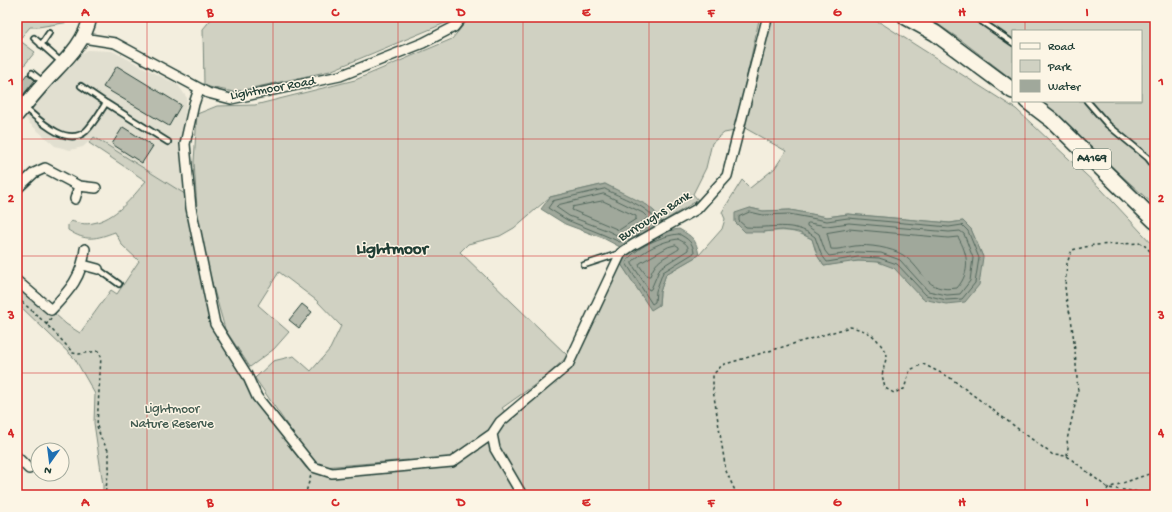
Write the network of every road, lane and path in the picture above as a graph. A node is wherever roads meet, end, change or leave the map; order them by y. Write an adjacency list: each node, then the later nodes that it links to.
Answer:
1 (90, 17): 8 (street)
2 (462, 17): 15 (street, Lightmoor Road)
3 (766, 17): 29 (street, Burroughs Bank)
4 (906, 17): 16 (main road)
5 (975, 17): 9 (lane)
6 (49, 33): 10 (lane)
7 (34, 38): 10 (lane)
8 (83, 38): 11 (street); 15 (street, Lightmoor Road)
9 (1012, 42)
10 (41, 45): 11 (lane)
11 (62, 63): 13 (street)
12 (32, 73): 13 (lane)
13 (44, 83): 20 (street)
14 (81, 86): 19 (lane)
15 (198, 88): 40 (street)
16 (1012, 90)
17 (1028, 102): 27 (main road, A4169)
18 (1088, 102): 22 (lane)
19 (106, 103): 20 (lane); 21 (lane)
20 (20, 111)
21 (168, 142)
22 (1155, 167)
23 (79, 186): 24 (street); 25 (street); 26 (street)
24 (18, 188)
25 (96, 188)
26 (76, 199)
27 (1155, 221)
28 (85, 250): 31 (street)
29 (621, 253): 32 (lane); 37 (street, Burroughs Bank)
30 (1155, 256): 38 (path)
31 (83, 265): 33 (street); 34 (street)
32 (584, 265)
33 (98, 269): 35 (lane)
34 (17, 281)
35 (119, 284)
36 (17, 298): 46 (path)
37 (492, 434): 40 (street, Burroughs Bank); 49 (street)
38 (1067, 456): 43 (path); 50 (path)
39 (17, 457): 41 (street)
40 (313, 467): 44 (path)
41 (29, 469)
42 (1155, 472): 43 (path)
43 (1108, 488): 45 (path); 51 (path)
44 (306, 492): 47 (path); 48 (path)
45 (1155, 494)
46 (105, 495)
47 (303, 495)
48 (307, 495)
49 (522, 495)
50 (737, 495)
51 (1104, 495)

